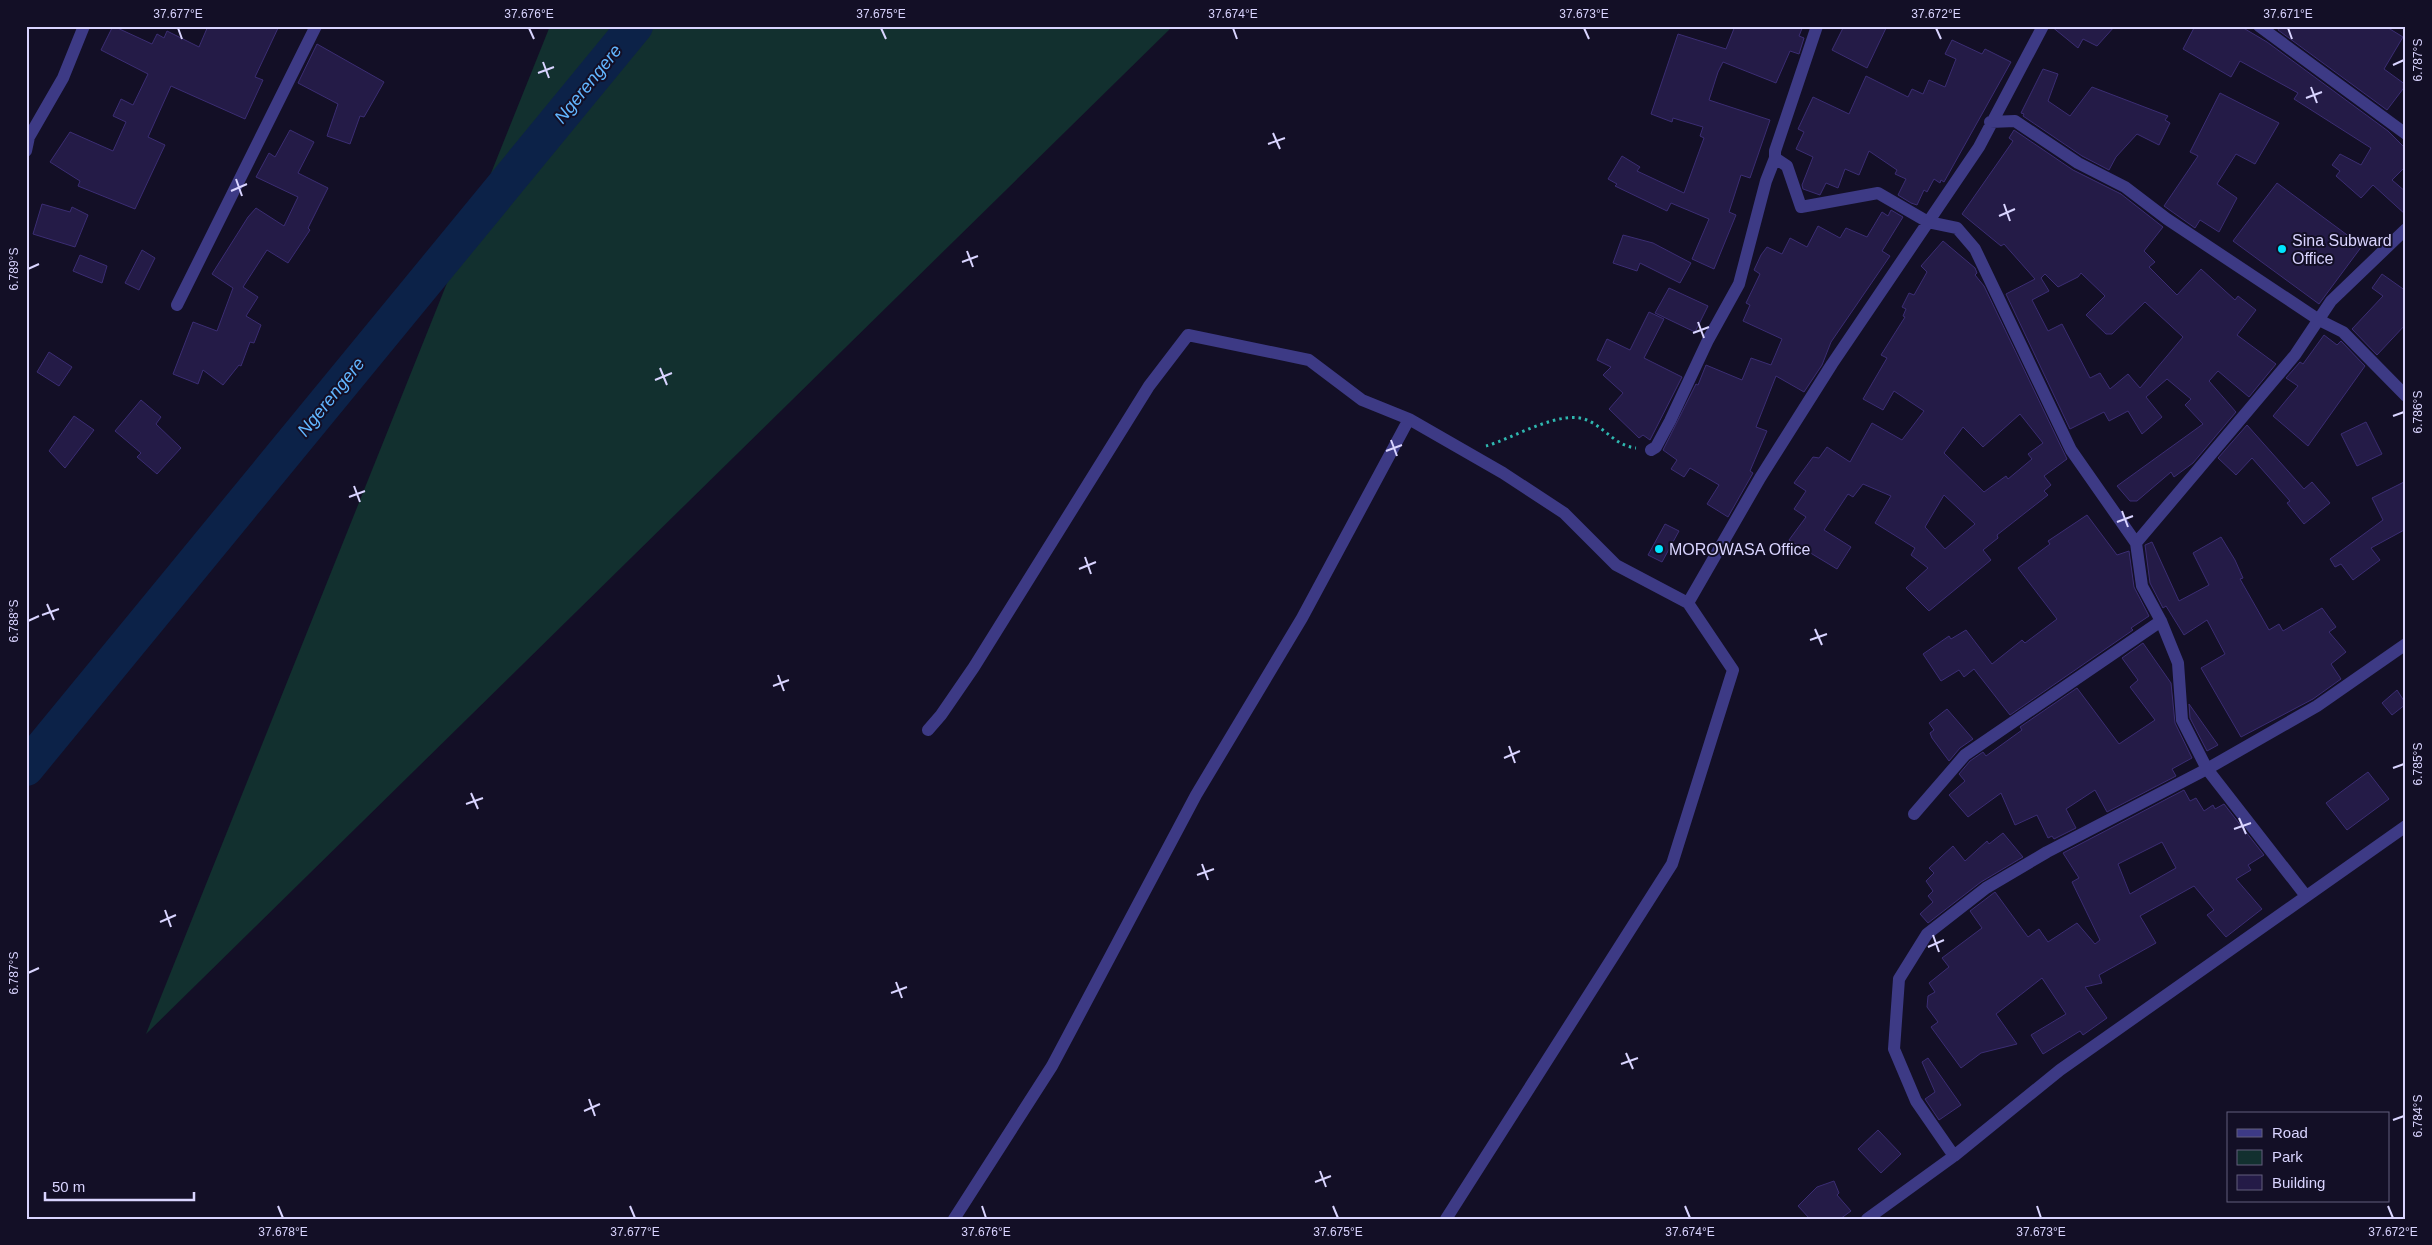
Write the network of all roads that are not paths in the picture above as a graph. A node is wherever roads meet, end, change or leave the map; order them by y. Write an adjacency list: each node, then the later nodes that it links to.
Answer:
1 (84, 26): 8 (street)
2 (316, 26): 12 (street)
3 (1817, 26): 9 (street)
4 (2043, 26): 6 (street)
5 (2259, 26): 7 (street)
6 (1990, 122): 10 (street); 13 (street)
7 (2406, 134)
8 (26, 151)
9 (1775, 158): 10 (street); 16 (street)
10 (1928, 222): 17 (street); 18 (street)
11 (2406, 228): 13 (street)
12 (177, 305)
13 (2319, 320): 14 (street); 17 (street)
14 (2406, 396)
15 (1409, 419): 18 (street); 21 (street); 27 (street)
16 (1651, 450)
17 (2136, 543): 19 (street)
18 (1688, 603): 28 (street)
19 (2161, 620): 22 (street); 23 (street)
20 (2406, 644): 22 (street)
21 (928, 730)
22 (2207, 769): 25 (street); 26 (street)
23 (1914, 814)
24 (2406, 826): 25 (street)
25 (2306, 896): 26 (street)
26 (1954, 1156): 29 (street)
27 (954, 1219)
28 (1446, 1219)
29 (1867, 1219)

